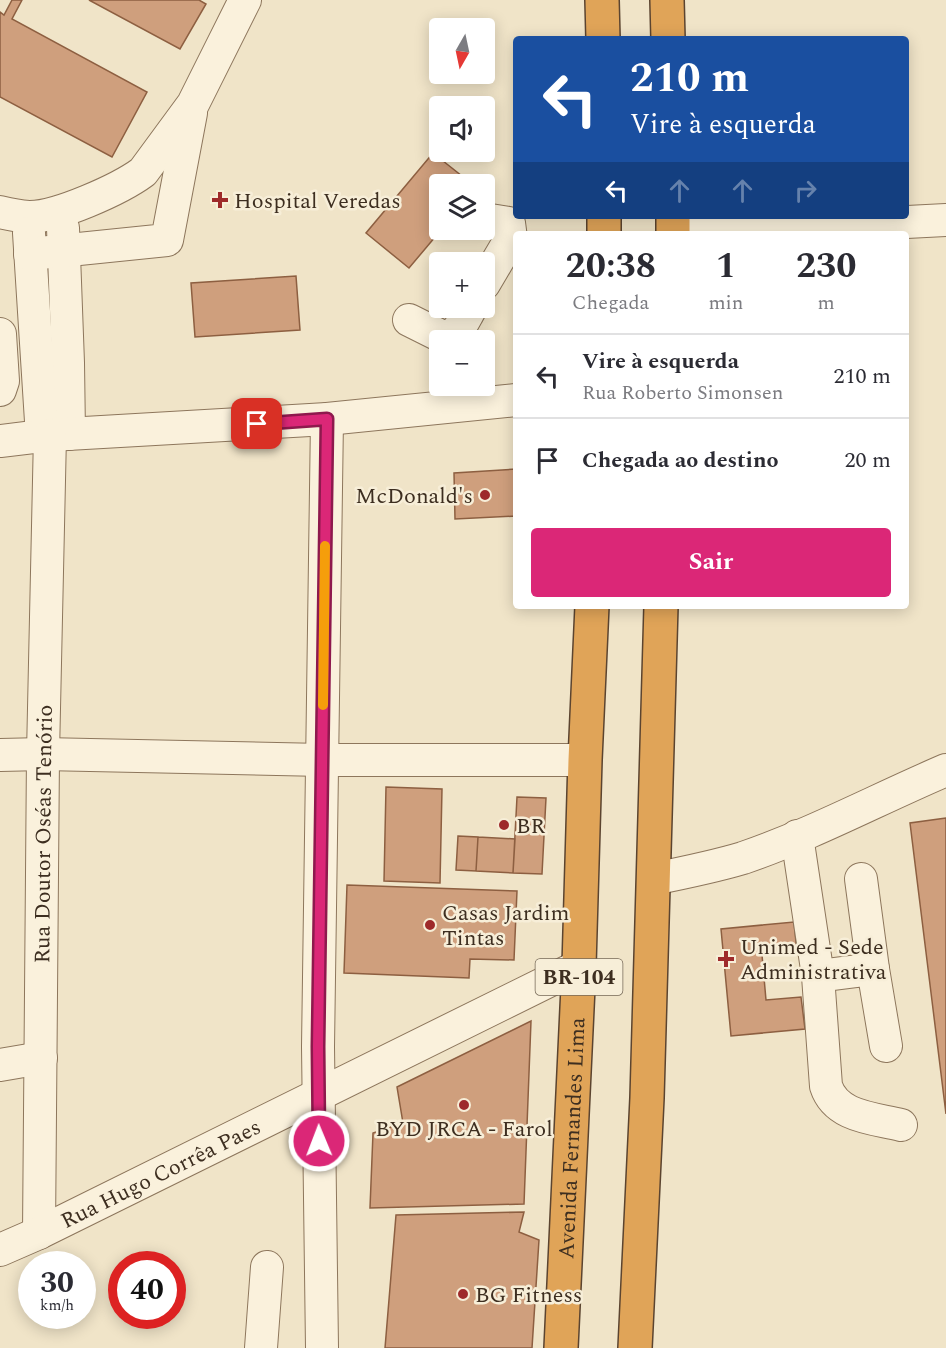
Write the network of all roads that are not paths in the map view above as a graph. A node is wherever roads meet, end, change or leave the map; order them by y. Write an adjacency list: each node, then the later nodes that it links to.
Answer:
1 (245, 0): 6 (street)
2 (602, 0): 4 (highway)
3 (667, 0): 5 (highway)
4 (603, 36)
5 (668, 36)
6 (193, 104): 7 (street); 12 (street)
7 (62, 212): 8 (street); 12 (street)
8 (14, 214): 13 (street)
9 (946, 220): 11 (street)
10 (495, 221): 14 (street)
11 (732, 231)
12 (65, 249): 13 (street); 21 (street)
13 (30, 254): 21 (street)
14 (495, 265)
15 (465, 318): 16 (street)
16 (409, 320)
17 (0, 334): 18 (street)
18 (0, 390)
19 (513, 400): 20 (street)
20 (327, 419): 21 (street); 27 (street)
21 (54, 435): 22 (street); 25 (street, Rua Doutor Oséas Tenório)
22 (0, 441)
23 (592, 609): 28 (highway, Avenida Fernandes Lima / BR-104)
24 (662, 609): 31 (highway, BR-104)
25 (43, 754): 26 (street); 27 (street); 37 (street, Rua Doutor Oséas Tenório)
26 (0, 755)
27 (323, 760): 28 (street); 39 (street)
28 (585, 760): 33 (highway, Avenida Fernandes Lima / BR-104)
29 (946, 770): 30 (street)
30 (797, 836): 31 (street); 35 (street)
31 (653, 879): 47 (highway, BR-104)
32 (861, 879): 34 (street)
33 (579, 966): 39 (street, Rua Hugo Corrêa Paes); 46 (highway, Avenida Fernandes Lima / BR-104)
34 (873, 969): 35 (street); 36 (street)
35 (818, 976): 40 (street)
36 (886, 1046)
37 (41, 1058): 38 (street); 41 (street, Rua Doutor Oséas Tenório)
38 (0, 1065)
39 (318, 1095): 41 (street, Rua Hugo Corrêa Paes); 45 (street)
40 (901, 1125)
41 (39, 1233): 42 (street, Rua Hugo Corrêa Paes)
42 (0, 1250)
43 (267, 1267): 44 (street)
44 (261, 1348)
45 (322, 1348)
46 (561, 1348)
47 (635, 1348)

